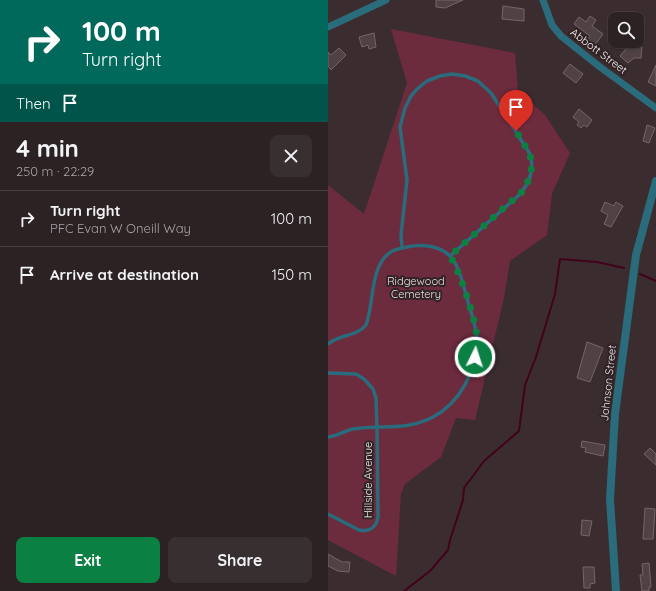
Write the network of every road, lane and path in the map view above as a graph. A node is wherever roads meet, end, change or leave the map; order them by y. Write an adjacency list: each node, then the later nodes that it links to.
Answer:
1 (386, 0): 3 (street)
2 (543, 0): 4 (street, Abbott Street)
3 (328, 27)
4 (656, 108)
5 (656, 181): 13 (street, Johnson Street)
6 (402, 248): 7 (lane); 7 (lane); 8 (lane)
7 (450, 256): 10 (lane)
8 (328, 344)
9 (328, 373): 10 (lane, Hillside Avenue)
10 (377, 428): 11 (lane); 12 (lane, Hillside Avenue)
11 (328, 438)
12 (328, 514)
13 (616, 591)

